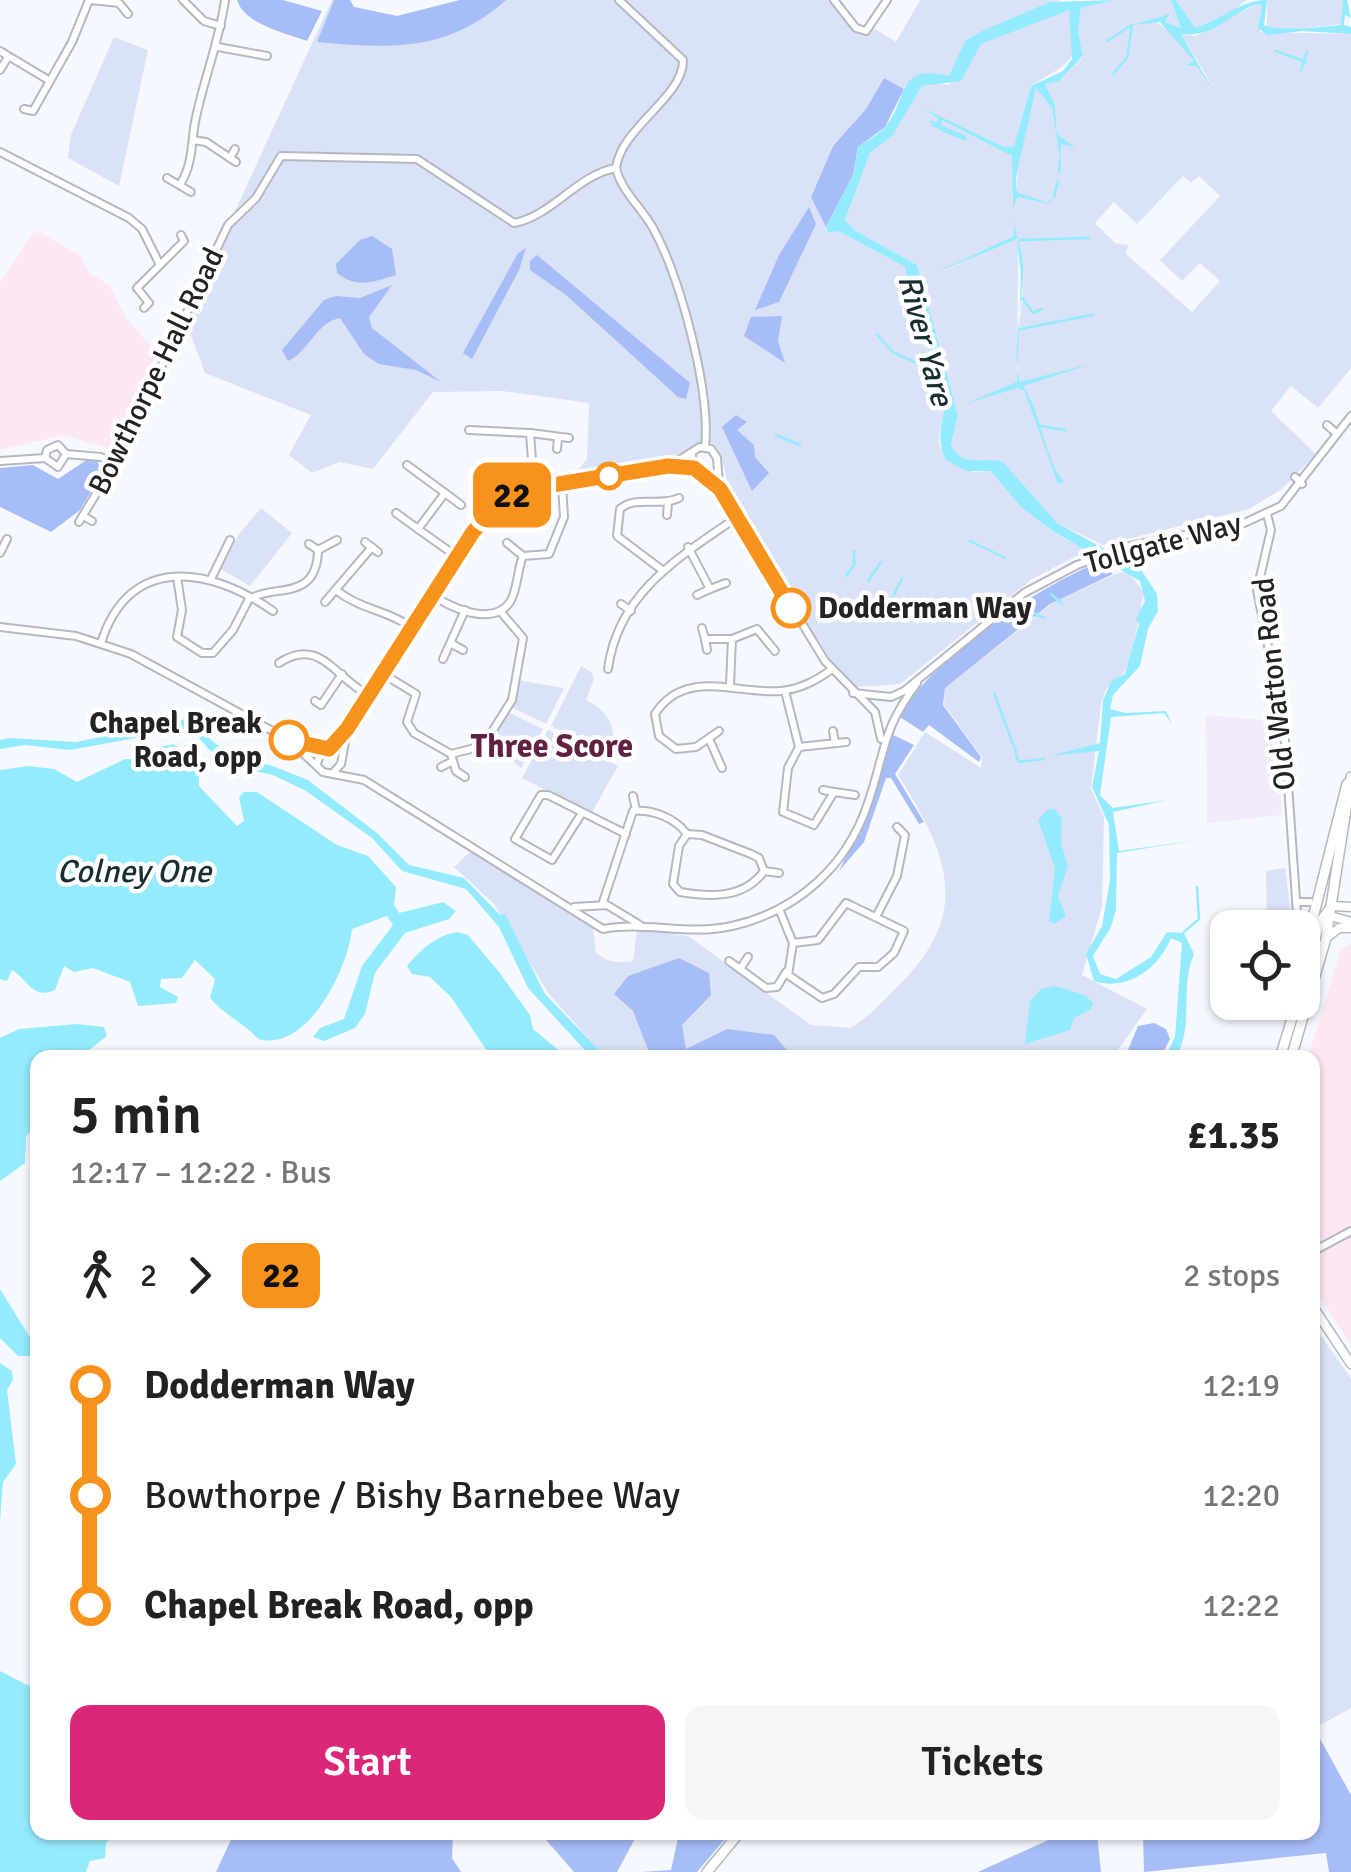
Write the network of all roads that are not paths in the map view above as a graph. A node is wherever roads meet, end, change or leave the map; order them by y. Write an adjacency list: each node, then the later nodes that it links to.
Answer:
1 (90, 0): 6 (street); 15 (street)
2 (225, 0): 9 (street)
3 (619, 0): 20 (street)
4 (834, 0): 5 (street)
5 (887, 0)
6 (120, 1): 8 (street)
7 (187, 1): 9 (street)
8 (128, 14)
9 (222, 26): 10 (street)
10 (218, 47): 13 (street); 17 (street)
11 (0, 51): 12 (street)
12 (8, 56): 14 (street); 15 (street)
13 (267, 56)
14 (0, 70)
15 (50, 81): 16 (street)
16 (24, 109)
17 (193, 140): 18 (street); 22 (street)
18 (236, 149)
19 (0, 152): 25 (street)
20 (616, 168): 34 (street); 40 (street, Bowthorpe Hall Road)
21 (167, 178): 22 (street)
22 (182, 183): 23 (street)
23 (191, 192)
24 (181, 235): 25 (street)
25 (160, 266): 26 (street)
26 (144, 308)
27 (1351, 416): 31 (street)
28 (1327, 425): 31 (street)
29 (469, 430): 30 (street)
30 (530, 433): 32 (street); 48 (street)
31 (1338, 434): 47 (street)
32 (558, 438): 33 (street); 35 (street)
33 (569, 438)
34 (705, 447): 37 (street); 41 (street)
35 (557, 449)
36 (66, 454): 38 (street); 38 (street); 40 (street)
37 (692, 454): 43 (street); 44 (street)
38 (45, 458): 39 (street)
39 (0, 461)
40 (108, 462): 58 (street, Bowthorpe Hall Road)
41 (716, 464): 44 (street); 49 (street)
42 (407, 466): 50 (street)
43 (668, 466): 44 (street); 46 (street)
44 (696, 470): 49 (street)
45 (1295, 477): 47 (street)
46 (562, 484): 48 (street); 70 (street)
47 (1302, 484): 56 (street)
48 (534, 488): 68 (street)
49 (720, 489): 57 (street)
50 (444, 493): 53 (street); 59 (street)
51 (678, 498): 52 (street)
52 (668, 504): 55 (street); 71 (street)
53 (461, 505)
54 (396, 513): 59 (street)
55 (666, 514)
56 (1267, 514): 104 (street, Tollgate Way); 145 (street, Old Watton Road)
57 (736, 518): 66 (street); 101 (street)
58 (92, 521)
59 (418, 529): 68 (street)
60 (7, 538): 69 (street)
61 (230, 540): 73 (street)
62 (337, 540): 67 (street)
63 (507, 543): 70 (street)
64 (309, 544): 67 (street)
65 (371, 547): 76 (street)
66 (688, 547): 71 (street); 75 (street)
67 (318, 550): 79 (street)
68 (453, 554): 77 (street)
69 (0, 556)
70 (523, 556): 85 (street)
71 (662, 570): 83 (street)
72 (177, 577): 73 (street); 79 (street); 91 (street)
73 (211, 579): 79 (street)
74 (726, 583): 75 (street)
75 (710, 590): 78 (street)
76 (337, 591): 80 (street); 86 (street)
77 (431, 593): 82 (street); 86 (street)
78 (697, 595)
79 (251, 598): 84 (street)
80 (325, 602)
81 (621, 604): 83 (street)
82 (465, 610): 85 (street); 93 (street)
83 (631, 610): 100 (street)
84 (272, 611)
85 (500, 611): 124 (street)
86 (410, 626): 102 (street)
87 (0, 627): 91 (street)
88 (702, 628): 90 (street)
89 (732, 639): 90 (street); 96 (street); 105 (street)
90 (705, 640): 95 (street)
91 (101, 643): 116 (street)
92 (301, 644): 97 (street)
93 (452, 644): 94 (street); 98 (street)
94 (463, 650)
95 (707, 650)
96 (776, 652)
97 (300, 654): 99 (street); 103 (street)
98 (443, 658)
99 (279, 662)
100 (608, 669)
101 (831, 670): 106 (street); 107 (street)
102 (380, 672): 108 (street); 124 (street)
103 (342, 674): 108 (street); 110 (street)
104 (917, 684): 109 (street, Tollgate Way); 112 (street, Tollgate Way)
105 (730, 685): 106 (street); 117 (street)
106 (785, 691): 121 (street)
107 (853, 693): 109 (street); 111 (street)
108 (368, 694): 113 (street)
109 (887, 697): 111 (street); 112 (street)
110 (321, 705)
111 (876, 714): 112 (street); 120 (street)
112 (896, 715): 120 (street, Tollgate Way)
113 (347, 729): 122 (street); 123 (street)
114 (720, 731): 117 (street)
115 (833, 731): 119 (street)
116 (289, 740): 122 (street); 125 (street)
117 (710, 742): 127 (street)
118 (846, 742): 119 (street)
119 (835, 743): 121 (street)
120 (881, 746): 151 (street)
121 (799, 747): 133 (street)
122 (327, 750): 123 (street); 125 (street)
123 (341, 758): 128 (street); 131 (street)
124 (451, 758): 126 (street); 129 (street)
125 (317, 765): 128 (street)
126 (441, 768)
127 (722, 768)
128 (333, 773): 131 (street)
129 (465, 777)
130 (1351, 777): 144 (main road); 154 (main road)
131 (364, 780): 149 (street)
132 (823, 790): 133 (street)
133 (834, 792): 134 (street)
134 (855, 795)
135 (634, 796): 136 (street)
136 (636, 810): 139 (street); 140 (street)
137 (582, 814): 137 (street); 139 (street)
138 (896, 827): 155 (street)
139 (626, 834): 143 (street)
140 (687, 834): 141 (street); 141 (street)
141 (764, 871): 142 (street)
142 (778, 873)
143 (611, 888): 147 (street); 150 (street)
144 (1320, 894): 153 (main road); 154 (main road)
145 (1296, 902): 146 (street); 152 (street, Old Watton Road)
146 (1310, 902)
147 (599, 907): 149 (street); 150 (street); 156 (street)
148 (1351, 907): 154 (street)
149 (573, 908): 156 (street)
150 (614, 909): 157 (street); 159 (street)
151 (779, 910): 159 (street); 162 (street)
152 (1297, 910)
153 (1316, 910)
154 (1330, 911): 158 (street); 160 (main road); 161 (main road)
155 (877, 916): 162 (street); 166 (street)
156 (593, 921): 157 (street)
157 (614, 925): 159 (street)
158 (1351, 925): 161 (street)
159 (643, 926)
160 (1320, 937)
161 (1326, 938): 169 (main road)
162 (792, 943): 166 (street)
163 (748, 958): 165 (street)
164 (729, 961): 165 (street)
165 (740, 969): 166 (street)
166 (786, 970)
167 (1289, 1020): 168 (main road)
168 (1281, 1050)
169 (1292, 1050)
170 (1351, 1232): 171 (street)
171 (1320, 1248)
172 (1320, 1317): 173 (street)
173 (1351, 1364)
174 (733, 1840): 175 (main road)
175 (706, 1872)

